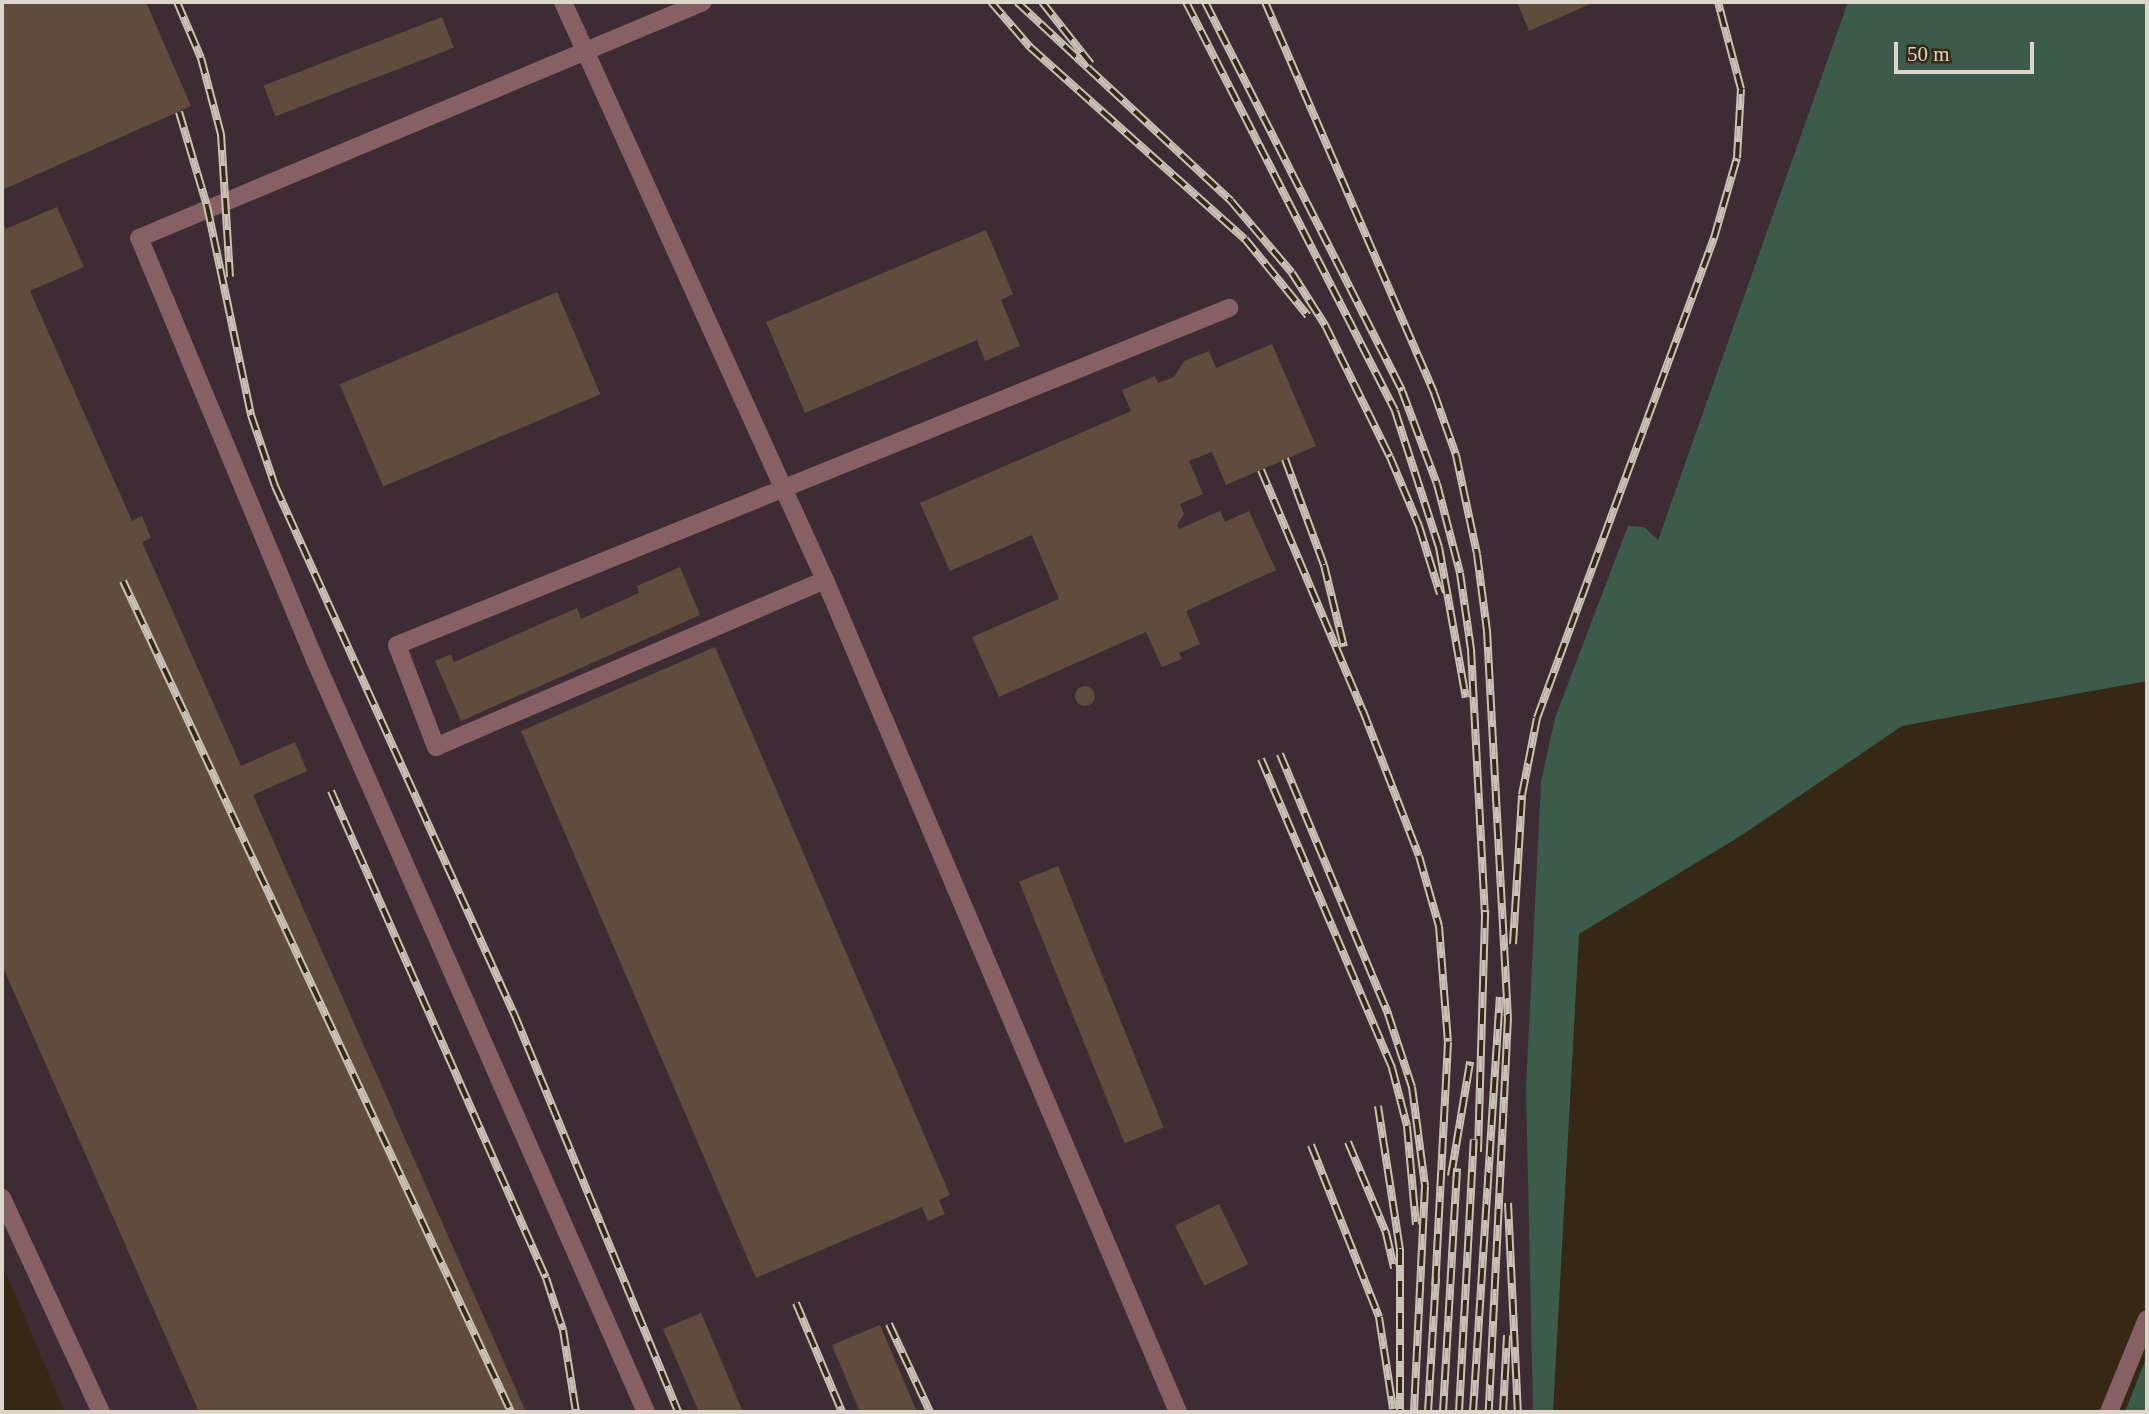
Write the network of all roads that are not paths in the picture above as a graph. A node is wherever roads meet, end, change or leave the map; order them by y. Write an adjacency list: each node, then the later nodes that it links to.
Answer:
1 (563, 2): 3 (street)
2 (703, 2): 3 (street)
3 (585, 51): 5 (street); 10 (street)
4 (1229, 307): 5 (street)
5 (780, 487): 6 (street); 6 (street)
6 (825, 580): 11 (street)
7 (2, 1198): 9 (street)
8 (2147, 1319): 12 (street)
9 (101, 1412)
10 (646, 1412)
11 (1178, 1412)
12 (2109, 1412)

